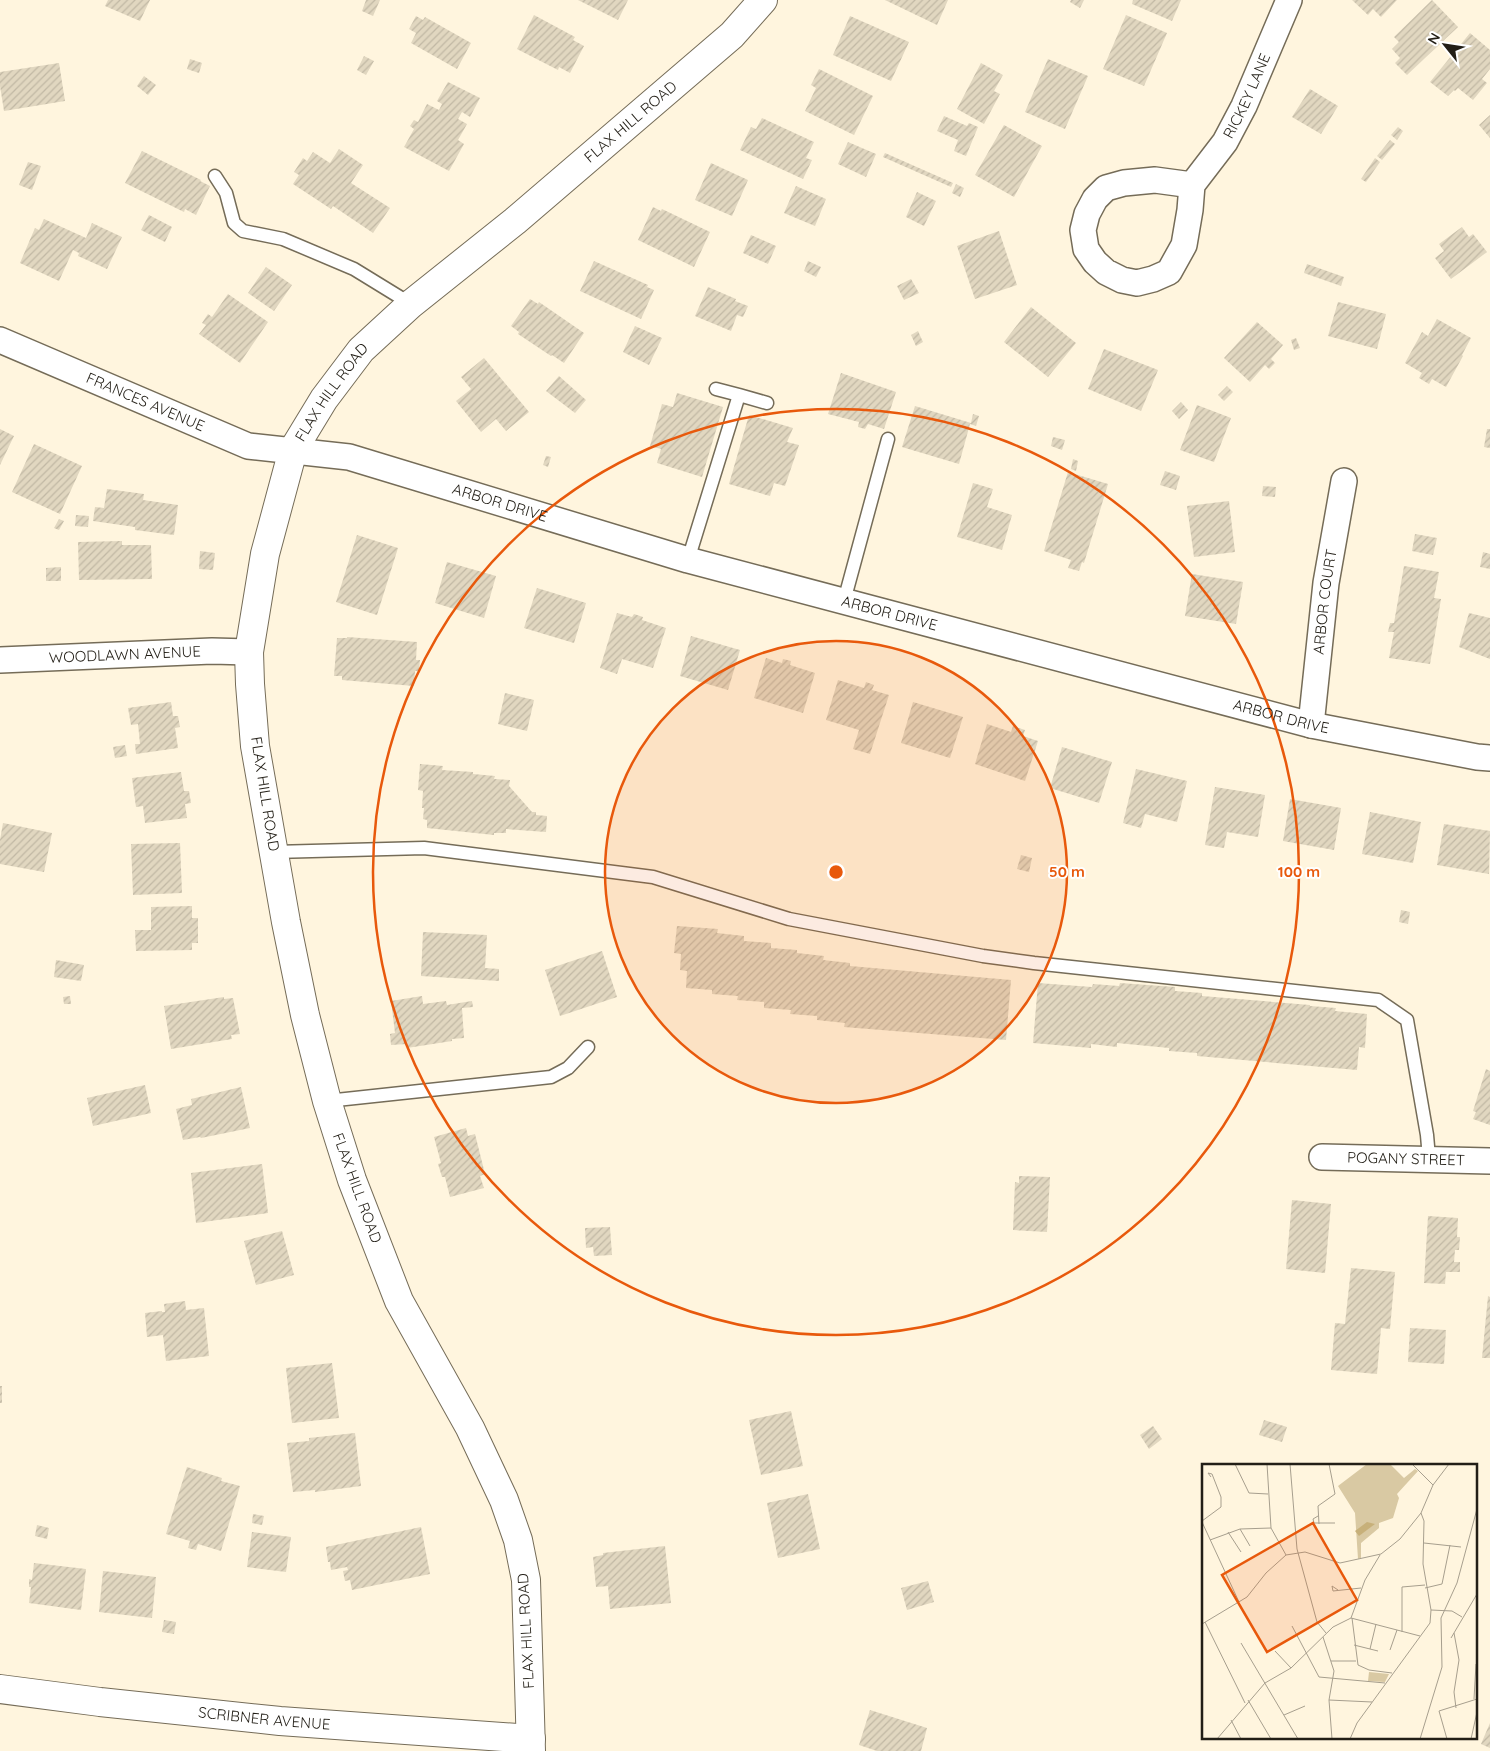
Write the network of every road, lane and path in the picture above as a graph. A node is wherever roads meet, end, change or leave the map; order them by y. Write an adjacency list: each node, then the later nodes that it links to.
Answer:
1 (763, 0): 5 (main road, FLAX HILL ROAD)
2 (1289, 0): 4 (street, RICKEY LANE)
3 (215, 176): 5 (lane)
4 (1192, 185): 4 (street)
5 (411, 304): 11 (main road, FLAX HILL ROAD)
6 (0, 340): 11 (street, FRANCES AVENUE)
7 (716, 389): 8 (lane)
8 (739, 395): 9 (lane); 13 (lane)
9 (767, 403)
10 (888, 439): 14 (lane)
11 (293, 450): 13 (street, ARBOR DRIVE); 15 (main road, FLAX HILL ROAD)
12 (1344, 480): 17 (street, ARBOR COURT)
13 (688, 560): 14 (street, ARBOR DRIVE)
14 (844, 601): 17 (street, ARBOR DRIVE)
15 (249, 652): 16 (street, WOODLAWN AVENUE); 19 (main road, FLAX HILL ROAD)
16 (0, 660)
17 (1311, 725): 18 (street, ARBOR DRIVE)
18 (1490, 758)
19 (274, 852): 21 (main road, FLAX HILL ROAD); 23 (lane)
20 (588, 1047): 21 (lane)
21 (327, 1101): 26 (main road, FLAX HILL ROAD)
22 (1322, 1157): 23 (street, POGANY STREET)
23 (1429, 1158): 24 (street, POGANY STREET)
24 (1490, 1161)
25 (0, 1689): 26 (main road, SCRIBNER AVENUE)
26 (531, 1745)

